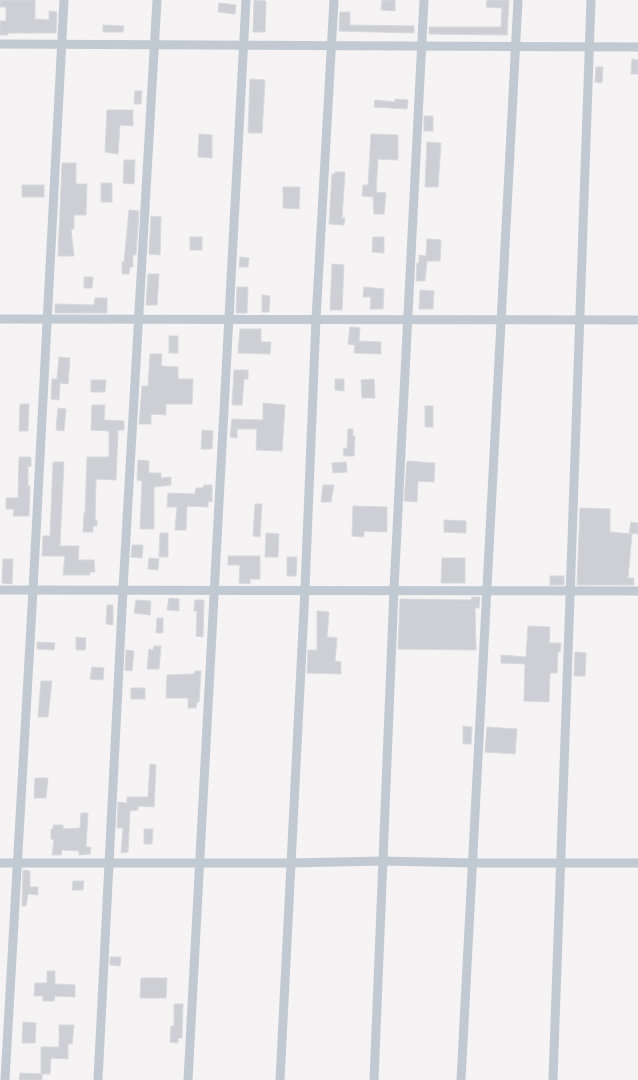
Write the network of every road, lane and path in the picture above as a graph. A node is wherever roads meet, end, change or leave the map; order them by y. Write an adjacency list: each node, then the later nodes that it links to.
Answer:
1 (64, 0): 9 (street)
2 (157, 0): 10 (street)
3 (246, 0): 11 (street)
4 (334, 0): 12 (street)
5 (424, 0): 13 (street)
6 (518, 0): 14 (street)
7 (591, 0): 16 (street)
8 (0, 44): 9 (street)
9 (62, 44): 10 (street); 19 (street)
10 (155, 44): 11 (street); 20 (street)
11 (243, 44): 12 (street); 21 (street)
12 (330, 45): 13 (street); 17 (street)
13 (422, 45): 14 (street); 22 (street)
14 (515, 46): 16 (street); 23 (street)
15 (638, 47): 16 (street)
16 (589, 48): 24 (street)
17 (316, 318): 21 (street); 22 (street); 28 (street)
18 (0, 319): 19 (street)
19 (48, 319): 20 (street); 31 (street)
20 (138, 319): 21 (street); 26 (street)
21 (230, 319): 27 (street)
22 (407, 320): 23 (street); 29 (street)
23 (501, 320): 24 (street); 32 (street)
24 (579, 320): 25 (street); 33 (street)
25 (638, 320)
26 (123, 589): 27 (street); 31 (street); 38 (street)
27 (215, 589): 28 (street); 39 (street)
28 (305, 589): 29 (street); 40 (street)
29 (394, 589): 32 (street); 35 (street)
30 (0, 590): 31 (street)
31 (33, 590): 37 (street)
32 (486, 590): 33 (street); 41 (street)
33 (570, 590): 34 (street); 42 (street)
34 (638, 591)
35 (383, 861): 40 (street); 41 (street); 48 (street)
36 (0, 863): 37 (street)
37 (17, 863): 38 (street); 44 (street)
38 (109, 863): 39 (street); 45 (street)
39 (200, 863): 40 (street); 46 (street)
40 (291, 863): 47 (street)
41 (472, 863): 42 (street); 49 (street)
42 (560, 863): 43 (street); 50 (street)
43 (638, 863)
44 (5, 1080)
45 (98, 1080)
46 (188, 1080)
47 (280, 1080)
48 (374, 1080)
49 (461, 1080)
50 (553, 1080)

